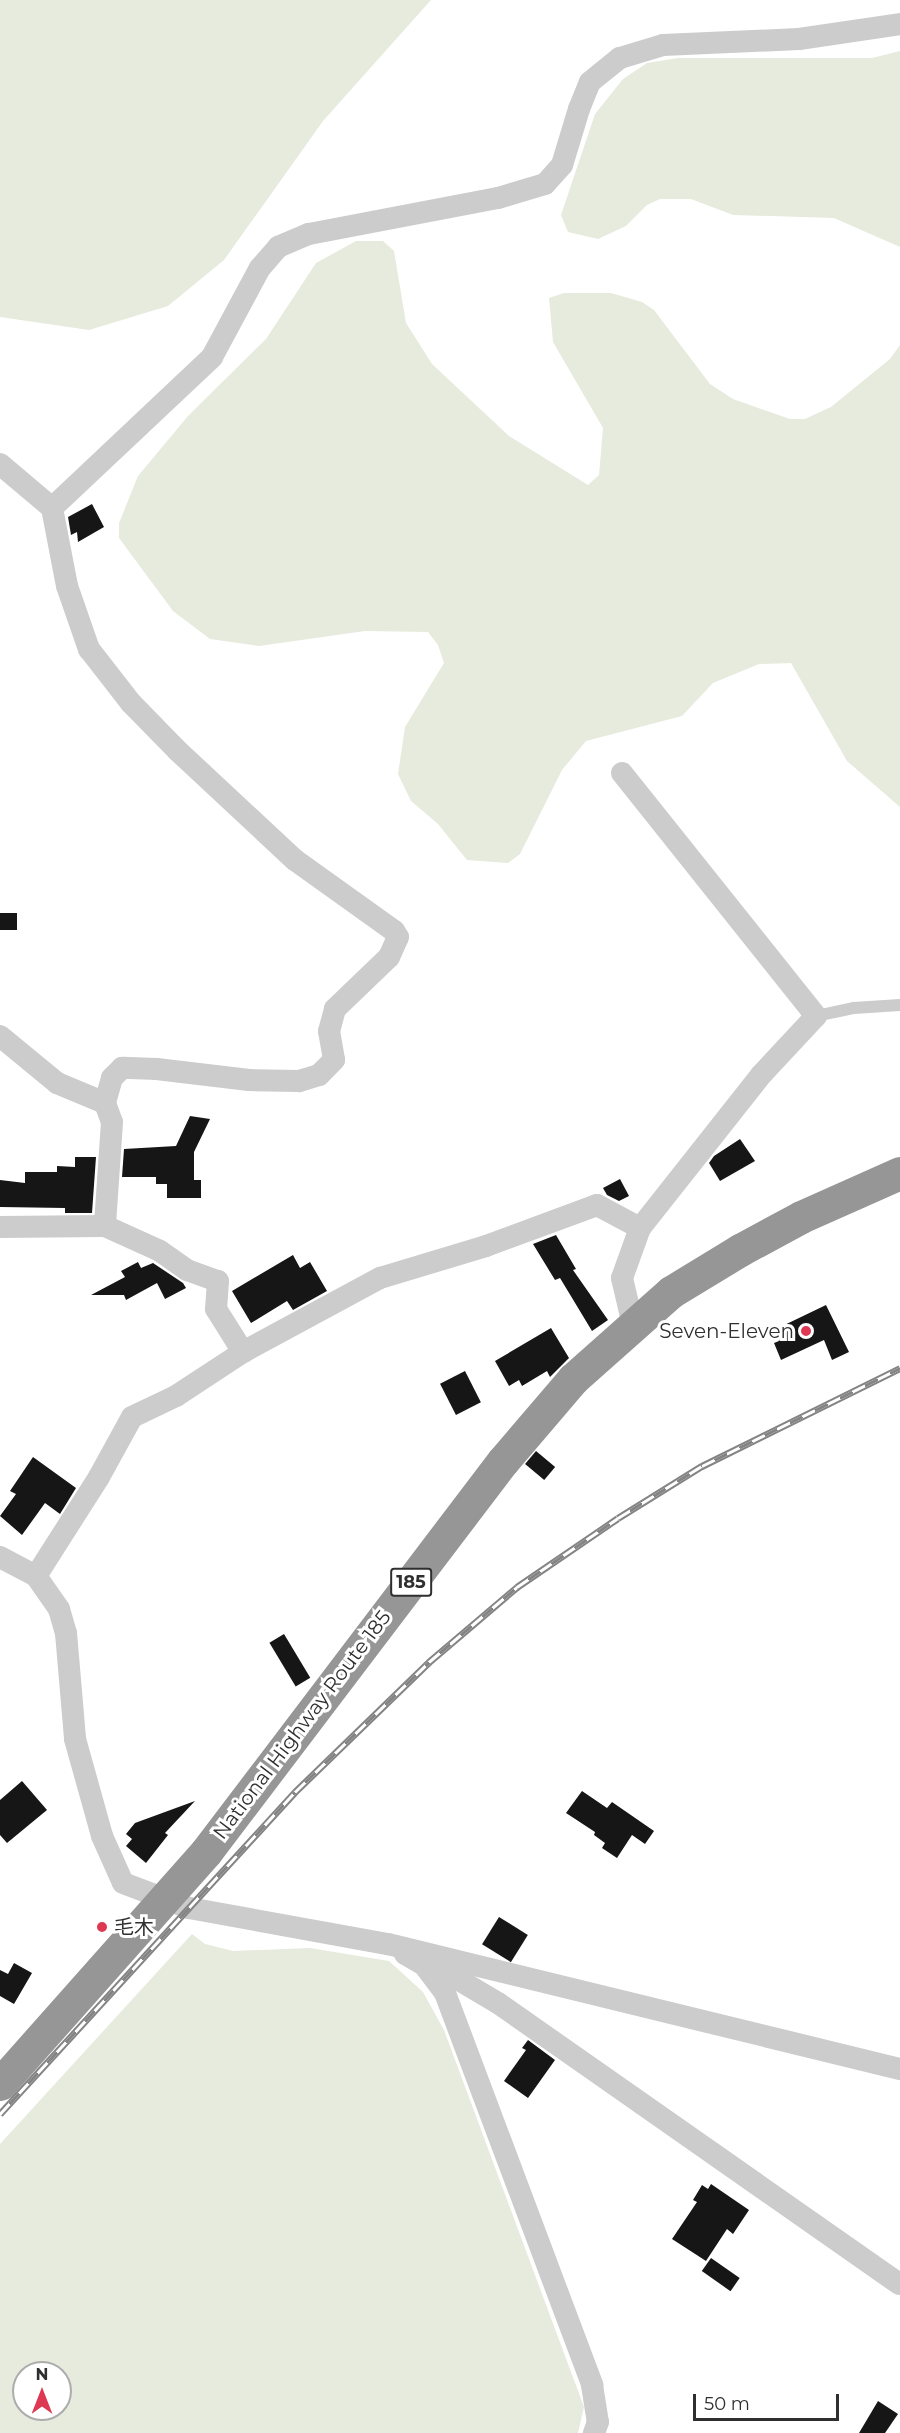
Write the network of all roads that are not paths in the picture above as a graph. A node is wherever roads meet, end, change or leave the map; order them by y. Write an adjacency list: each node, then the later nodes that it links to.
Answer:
1 (900, 24): 3 (street)
2 (0, 464): 3 (street)
3 (52, 508): 8 (street)
4 (622, 773): 6 (street)
5 (900, 1005): 6 (lane)
6 (816, 1016): 12 (street)
7 (0, 1036): 8 (street)
8 (105, 1103): 10 (street)
9 (900, 1173): 13 (highway, National Highway Route 185 / 185)
10 (105, 1226): 11 (street); 14 (street)
11 (0, 1227)
12 (640, 1228): 13 (street); 14 (street)
13 (633, 1325): 17 (highway, National Highway Route 185 / 185)
14 (243, 1352): 16 (street)
15 (0, 1557): 16 (street)
16 (36, 1576): 17 (street)
17 (164, 1900): 18 (street); 21 (highway, National Highway Route 185 / 185)
18 (388, 1944): 19 (street); 23 (street)
19 (439, 1958): 20 (street); 22 (street)
20 (900, 2069)
21 (0, 2084)
22 (900, 2284)
23 (594, 2433)

